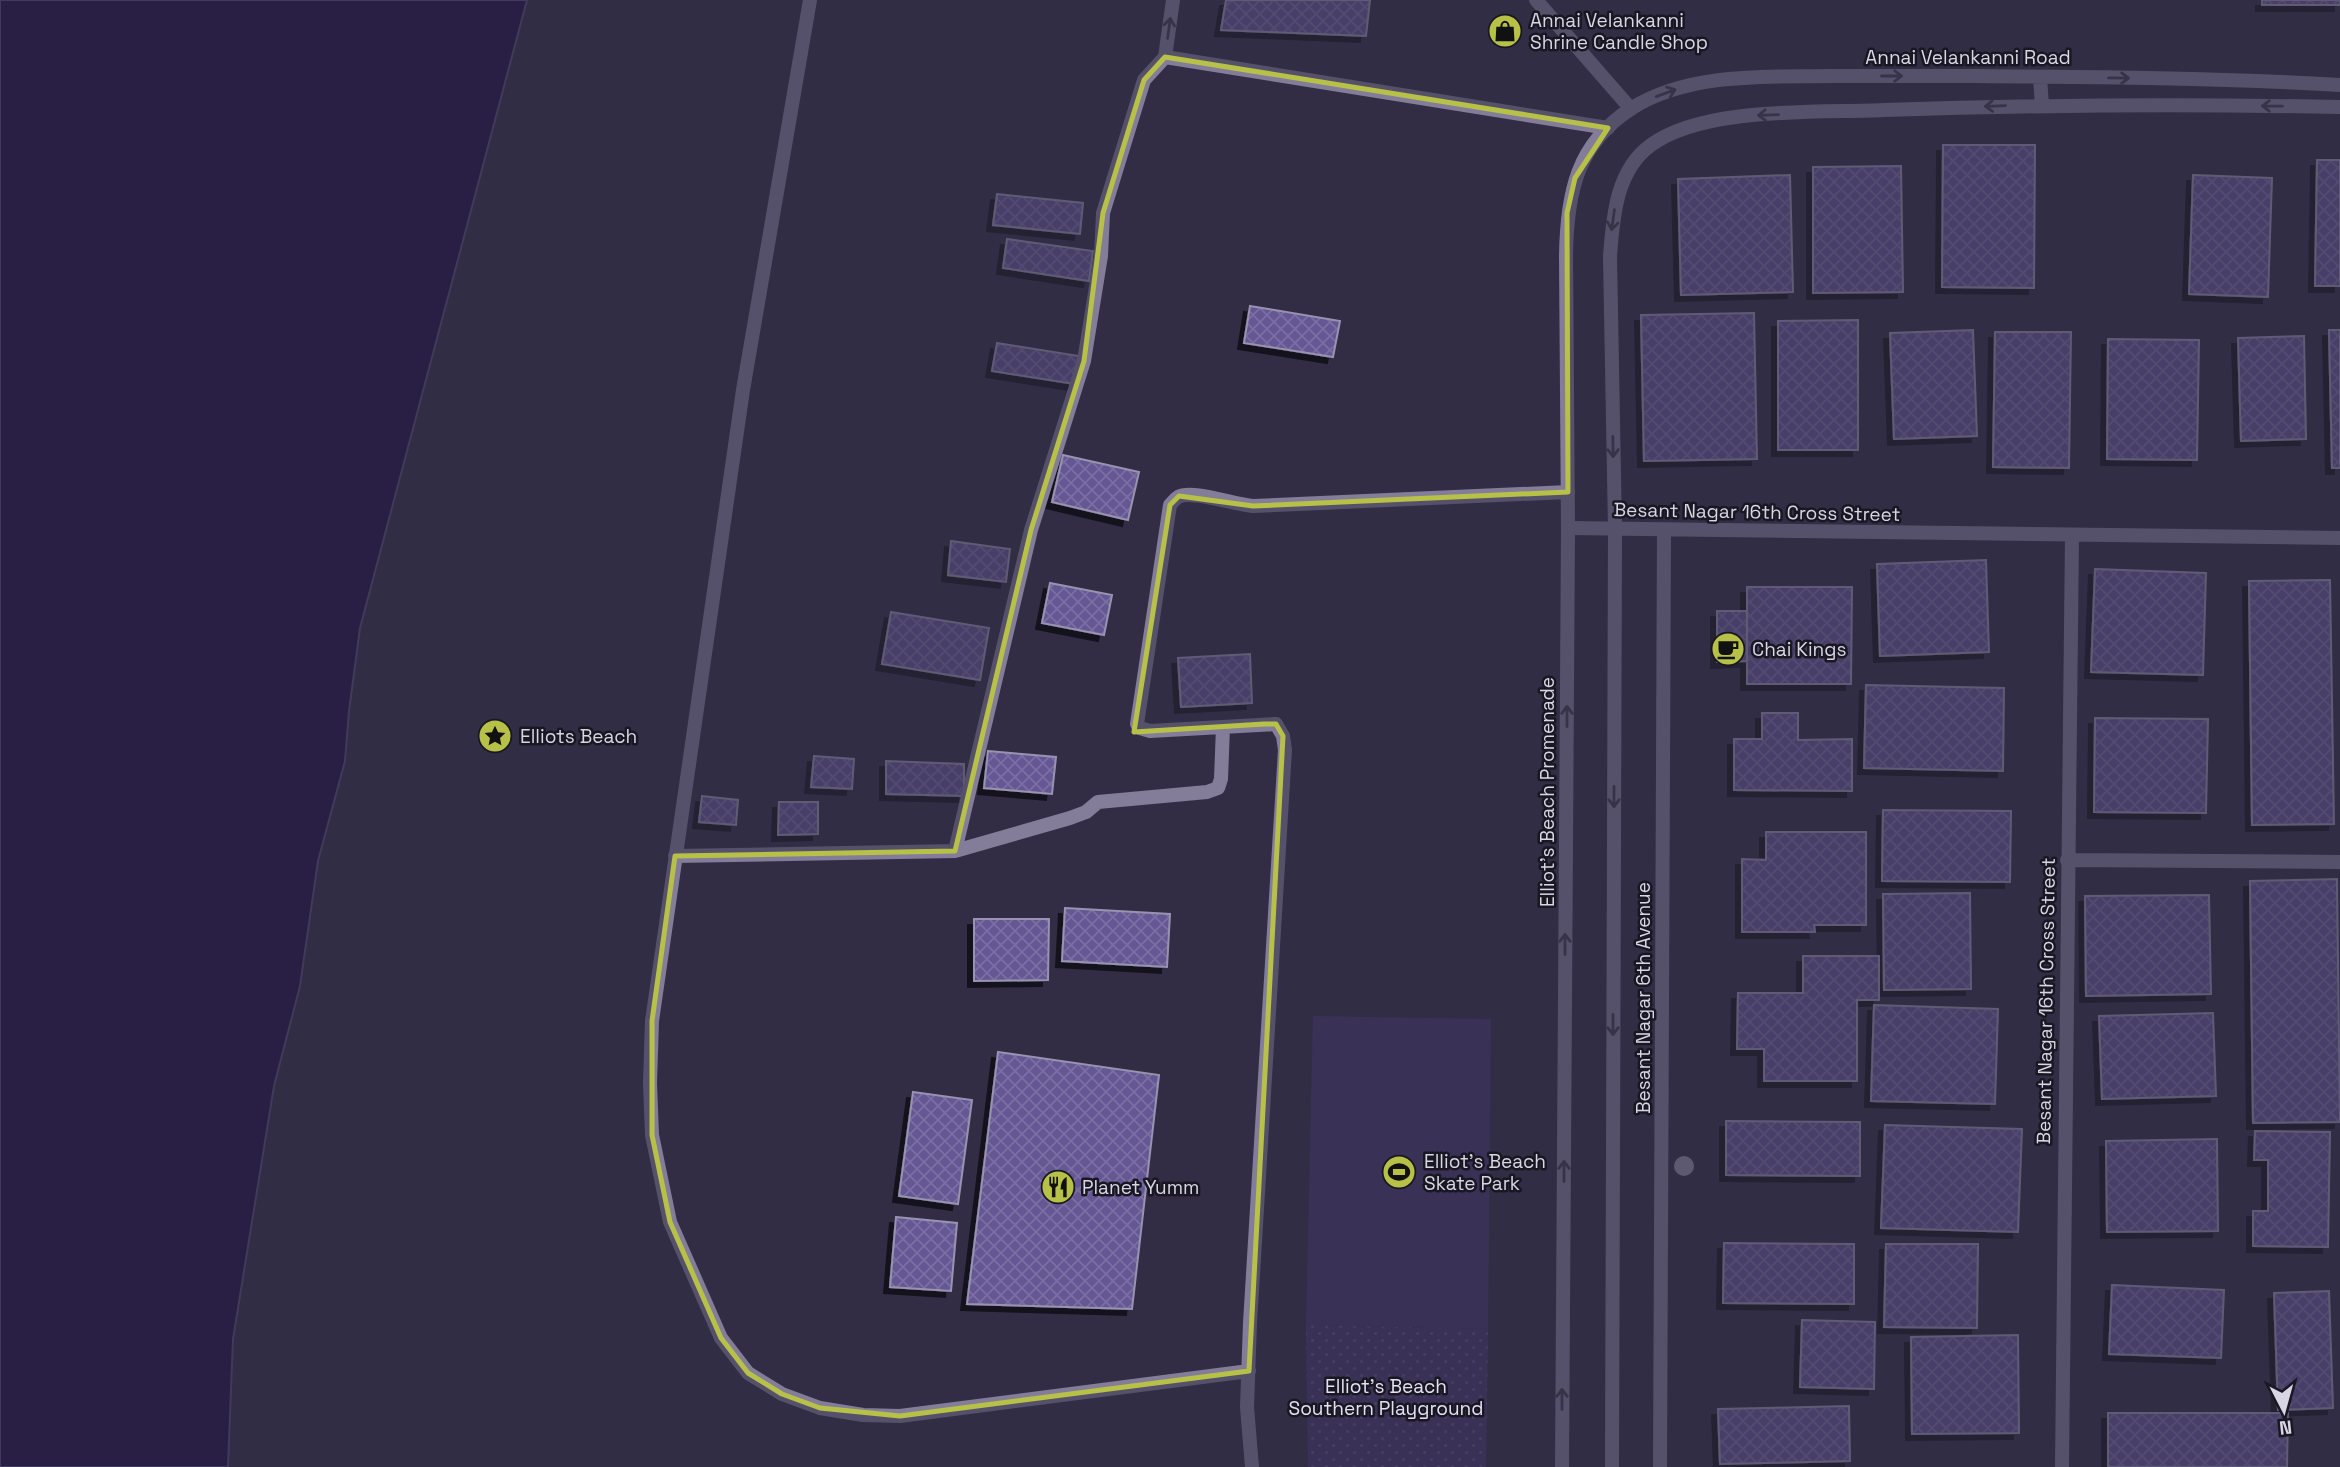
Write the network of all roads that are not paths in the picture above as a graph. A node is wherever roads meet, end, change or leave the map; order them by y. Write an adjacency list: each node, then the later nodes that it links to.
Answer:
1 (810, 0): 19 (street)
2 (1173, 0): 4 (street, one-way to 2)
3 (1536, 0): 9 (street)
4 (1165, 57): 10 (street); 18 (street)
5 (2040, 77): 6 (street, Annai Velankanni Road, one-way to 6); 7 (street); 9 (street, Annai Velankanni Road, one-way to 5)
6 (2340, 85)
7 (2042, 106): 8 (street, one-way to 7); 13 (street, one-way to 13)
8 (2340, 107)
9 (1631, 109): 10 (street, Annai Velankanni Road)
10 (1608, 128): 11 (street, Elliot's Beach Promenade)
11 (1568, 492): 12 (street, Elliot's Beach Promenade); 17 (street)
12 (1568, 528): 13 (street, Besant Nagar 16th Cross Street); 24 (street, Elliot's Beach Promenade, one-way to 12)
13 (1615, 530): 14 (street, Besant Nagar 16th Cross Street); 25 (street, one-way to 25)
14 (1664, 530): 15 (street, Besant Nagar 16th Cross Street); 26 (street, Besant Nagar 6th Avenue)
15 (2072, 535): 16 (street, Besant Nagar 16th Cross Street); 20 (street, Besant Nagar 16th Cross Street)
16 (2340, 538)
17 (1223, 726): 18 (street); 22 (street)
18 (955, 851): 19 (street)
19 (676, 856): 22 (street)
20 (2067, 860): 21 (street); 27 (street, Besant Nagar 16th Cross Street)
21 (2340, 862)
22 (1249, 1371): 23 (street)
23 (1252, 1467)
24 (1562, 1467)
25 (1612, 1467)
26 (1660, 1467)
27 (2062, 1467)

